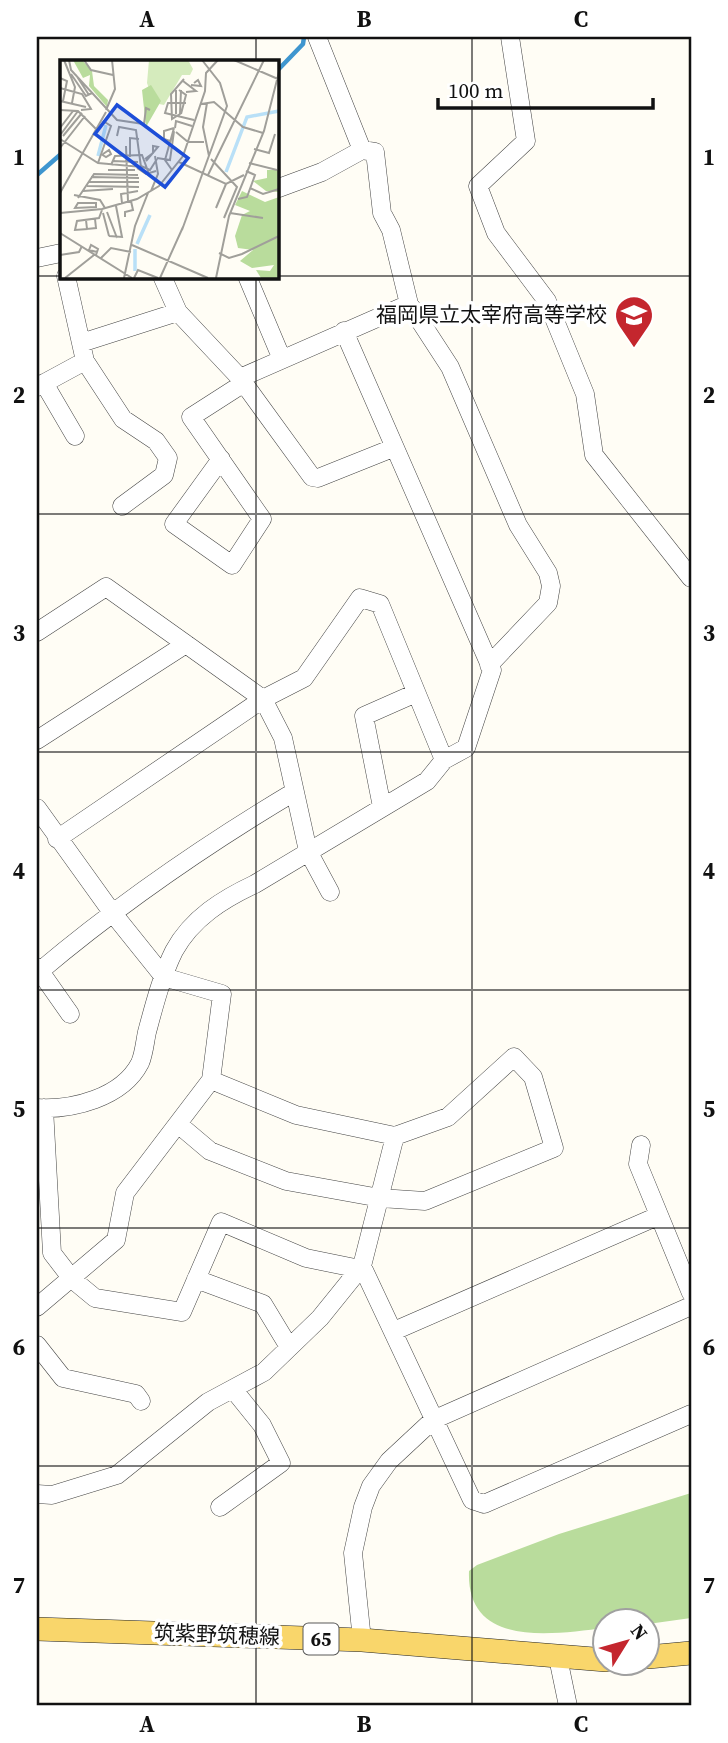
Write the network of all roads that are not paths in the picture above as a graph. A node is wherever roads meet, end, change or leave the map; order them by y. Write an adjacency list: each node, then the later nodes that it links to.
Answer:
1 (317, 37): 3 (street)
2 (510, 37): 22 (street)
3 (362, 149): 4 (street); 10 (street)
4 (278, 188)
5 (60, 253): 6 (street)
6 (37, 258)
7 (66, 278): 13 (street)
8 (163, 278): 11 (street)
9 (248, 278): 14 (street)
10 (409, 304): 12 (street); 25 (street)
11 (178, 312): 13 (street); 16 (street)
12 (344, 331): 14 (street); 19 (street)
13 (81, 343): 15 (street)
14 (281, 357): 16 (street)
15 (85, 361): 17 (street); 21 (street)
16 (242, 380): 19 (street); 20 (street)
17 (41, 385): 18 (street)
18 (75, 436)
19 (393, 448): 25 (street)
20 (221, 459): 20 (street)
21 (122, 506)
22 (691, 578)
23 (37, 632): 24 (street)
24 (186, 643): 27 (street); 28 (street)
25 (489, 665): 29 (street)
26 (416, 693): 27 (street); 29 (street); 31 (street)
27 (262, 699): 30 (street); 33 (street)
28 (37, 740)
29 (444, 760): 31 (street)
30 (294, 792): 34 (street); 36 (street)
31 (382, 807): 34 (street)
32 (37, 808): 33 (street)
33 (57, 839): 36 (street)
34 (308, 851): 35 (street); 38 (street)
35 (330, 892)
36 (111, 911): 37 (street); 38 (street)
37 (38, 969): 39 (street)
38 (164, 977): 40 (street); 41 (street)
39 (70, 1014)
40 (211, 1080): 42 (street); 43 (street)
41 (41, 1108): 48 (street)
42 (178, 1124): 45 (street); 48 (street)
43 (395, 1136): 45 (street); 45 (street)
44 (641, 1144): 46 (street)
45 (380, 1198): 47 (street)
46 (658, 1216): 50 (street); 53 (street)
47 (361, 1268): 49 (street); 53 (street); 55 (street)
48 (72, 1279): 49 (street); 52 (street)
49 (196, 1279): 55 (street)
50 (691, 1293)
51 (691, 1306): 59 (street)
52 (37, 1307)
53 (394, 1331): 59 (street)
54 (37, 1345): 57 (street)
55 (289, 1347): 56 (street)
56 (233, 1389): 60 (street); 61 (street)
57 (141, 1401)
58 (691, 1414): 59 (street)
59 (433, 1420): 63 (street)
60 (37, 1494)
61 (220, 1507)
62 (37, 1629): 63 (main road, 筑紫野筑穂線 / 65)
63 (362, 1640): 66 (main road, 筑紫野筑穂線 / 65)
64 (691, 1653): 65 (main road)
65 (662, 1656)
66 (558, 1658): 67 (main road, 筑紫野筑穂線 / 65); 68 (street)
67 (592, 1659)
68 (568, 1706)

